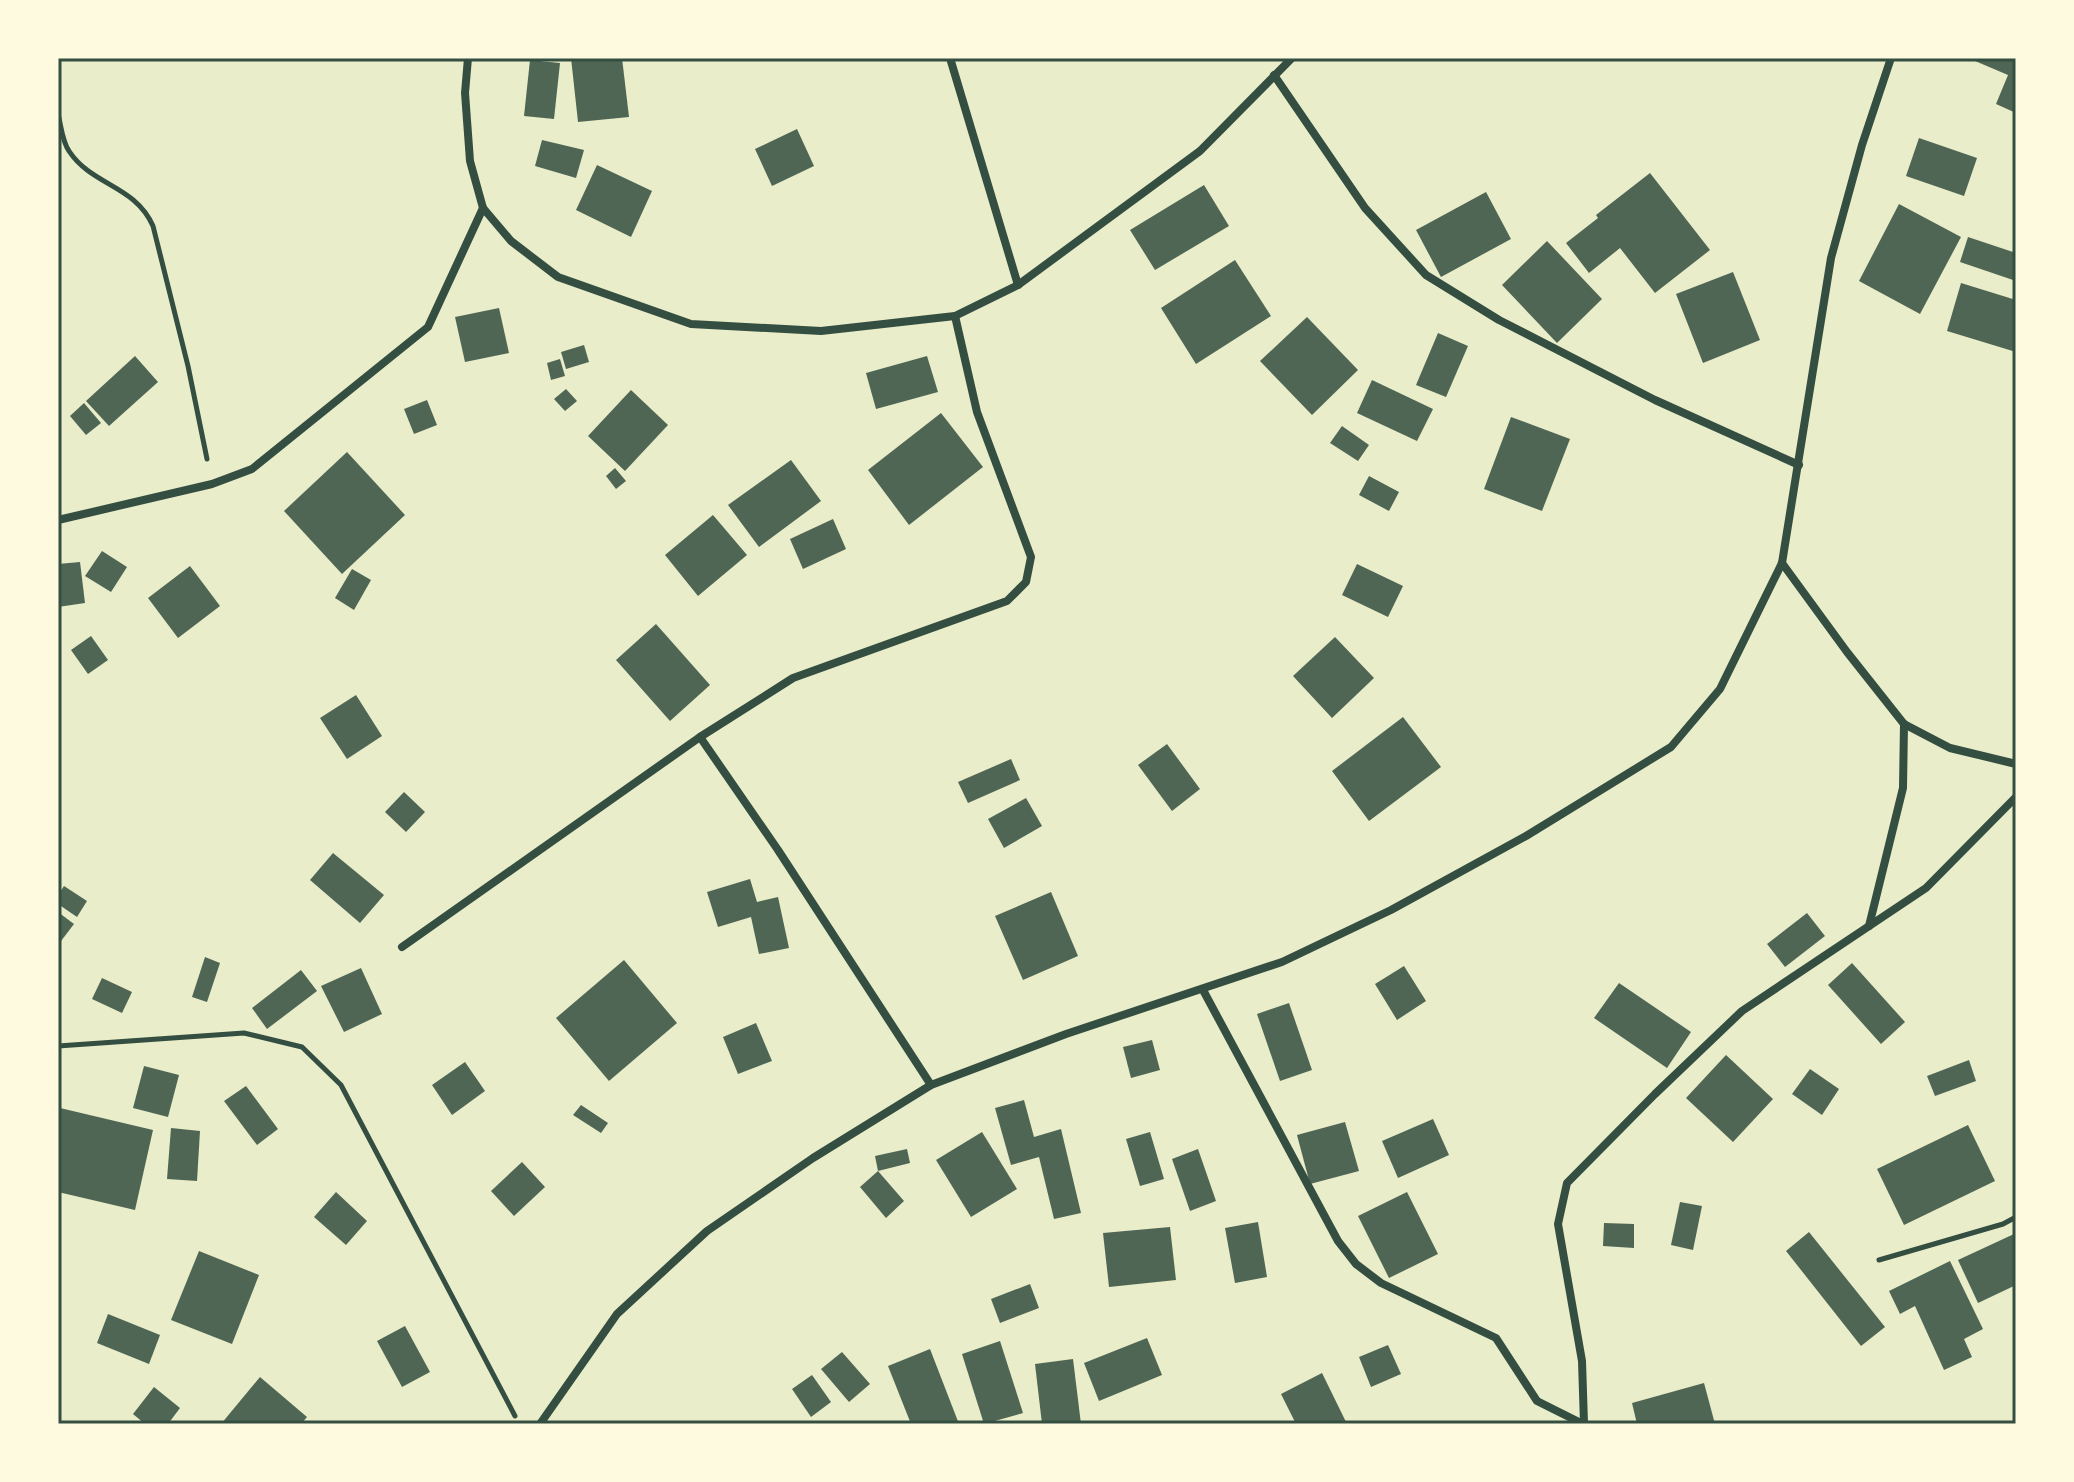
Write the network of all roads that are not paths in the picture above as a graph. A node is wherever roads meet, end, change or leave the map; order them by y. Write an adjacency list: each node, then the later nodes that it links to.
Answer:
1 (468, 58): 6 (street)
2 (950, 58): 7 (street)
3 (1292, 58): 5 (street)
4 (1891, 58): 9 (street)
5 (1274, 75): 7 (street); 9 (street)
6 (483, 208): 8 (street); 10 (street)
7 (1018, 285): 8 (street)
8 (955, 316): 13 (street)
9 (1799, 465): 11 (street)
10 (58, 520)
11 (1782, 563): 12 (street); 18 (street)
12 (1904, 724): 14 (street); 16 (street)
13 (700, 737): 17 (street); 19 (street)
14 (2016, 764)
15 (2016, 797): 16 (street)
16 (1869, 926): 21 (street)
17 (402, 947)
18 (1203, 990): 19 (street); 21 (street)
19 (931, 1085): 20 (street)
20 (540, 1424)
21 (1583, 1424)

